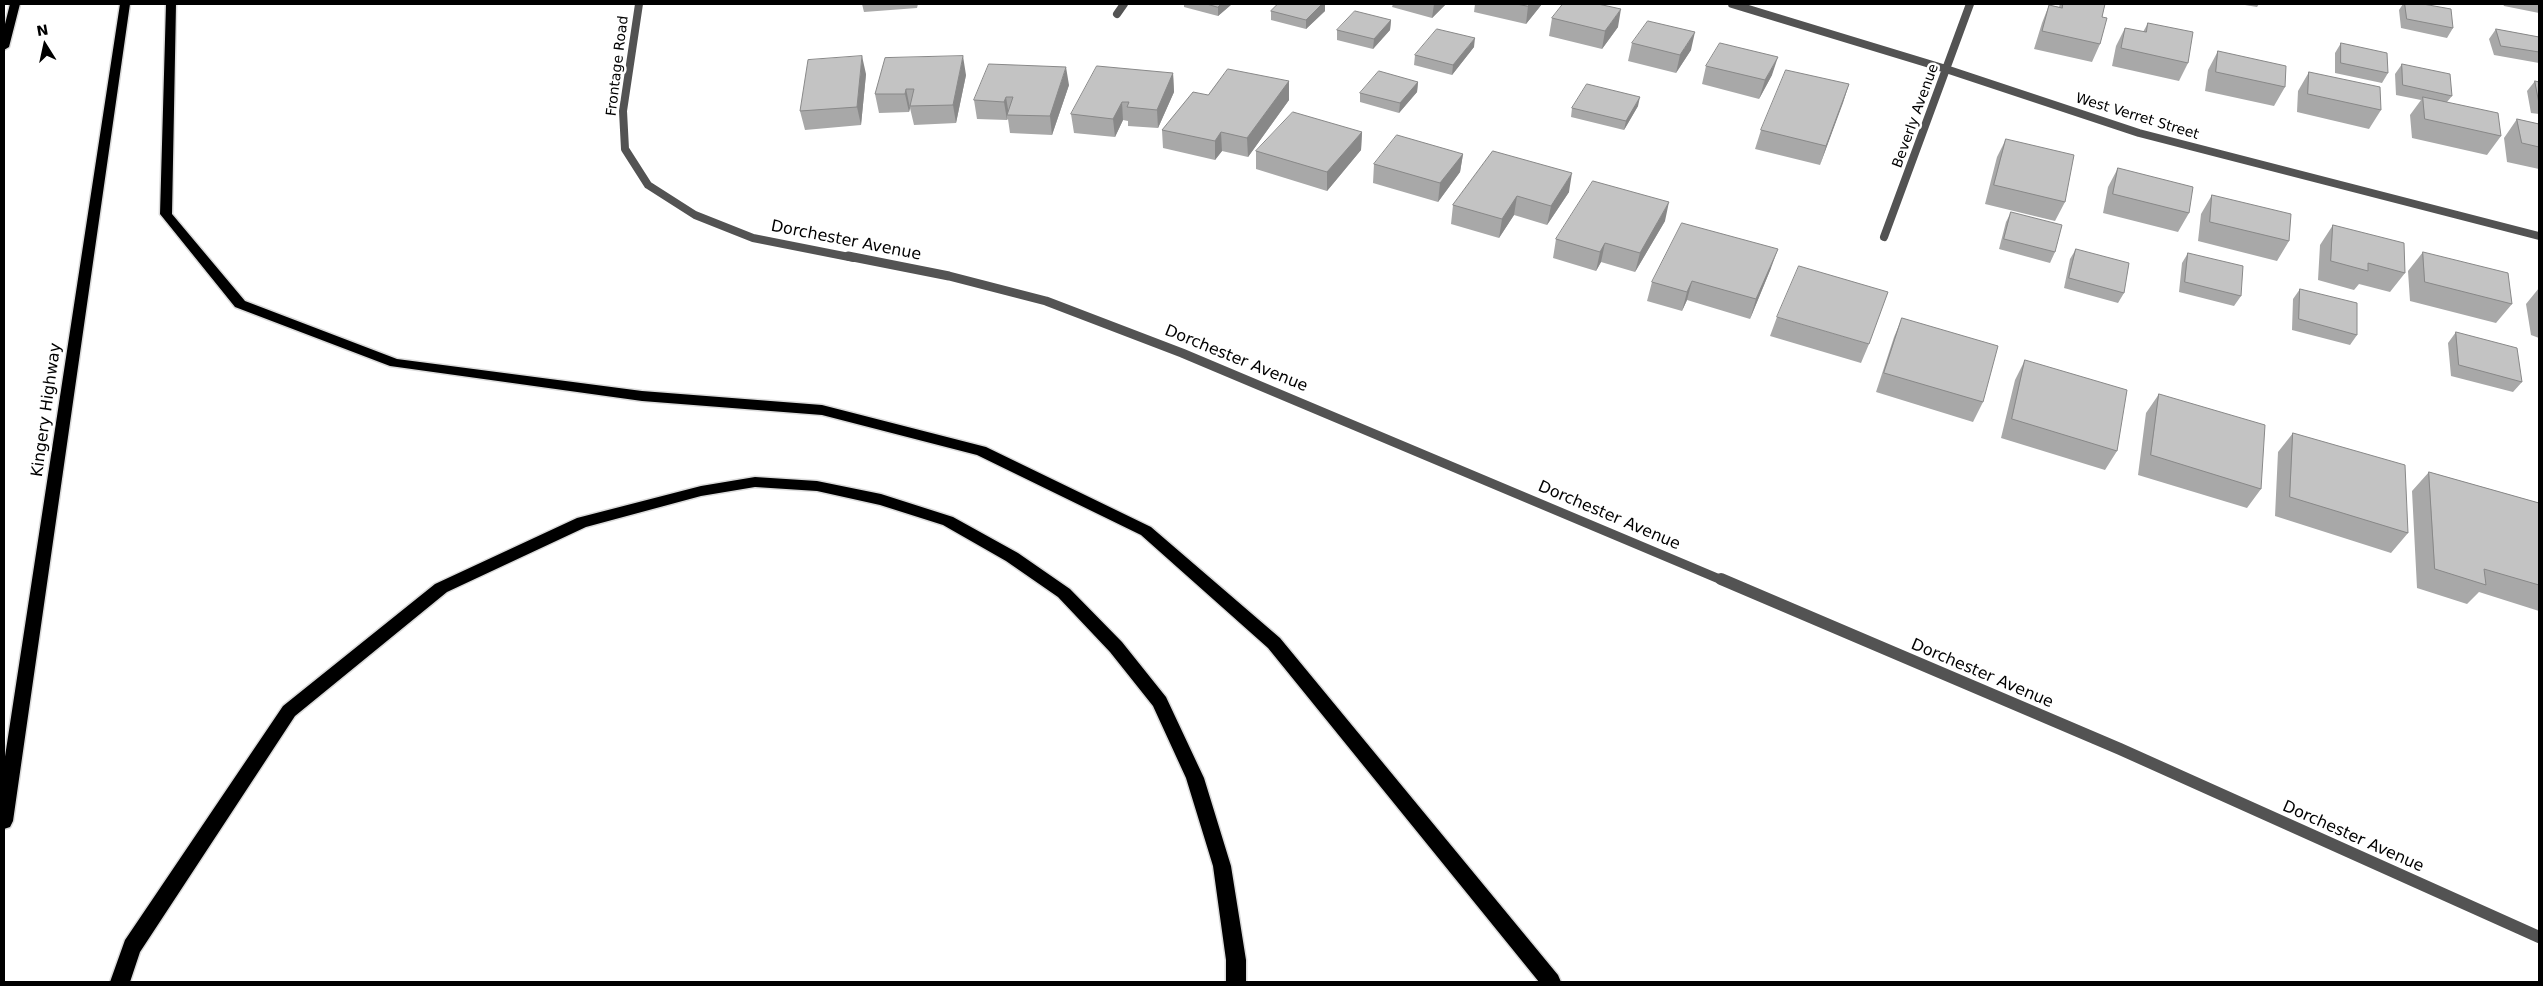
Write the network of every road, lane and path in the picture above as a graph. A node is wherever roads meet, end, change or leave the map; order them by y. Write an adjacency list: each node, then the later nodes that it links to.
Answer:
1 (15, 4): 9 (highway)
2 (124, 4): 14 (highway, Kingery Highway)
3 (171, 4): 18 (highway)
4 (638, 4): 11 (street, Frontage Road)
5 (1124, 4): 8 (street)
6 (1732, 4): 10 (street, West Verret Street)
7 (1970, 4): 10 (street, Beverly Avenue)
8 (1117, 14)
9 (4, 47)
10 (1946, 69): 12 (street, West Verret Street); 13 (street, Beverly Avenue)
11 (648, 185): 15 (street, Dorchester Avenue)
12 (2539, 236)
13 (1884, 237)
14 (4, 821)
15 (2539, 937)
16 (120, 982): 17 (highway)
17 (1236, 982)
18 (1551, 982)

